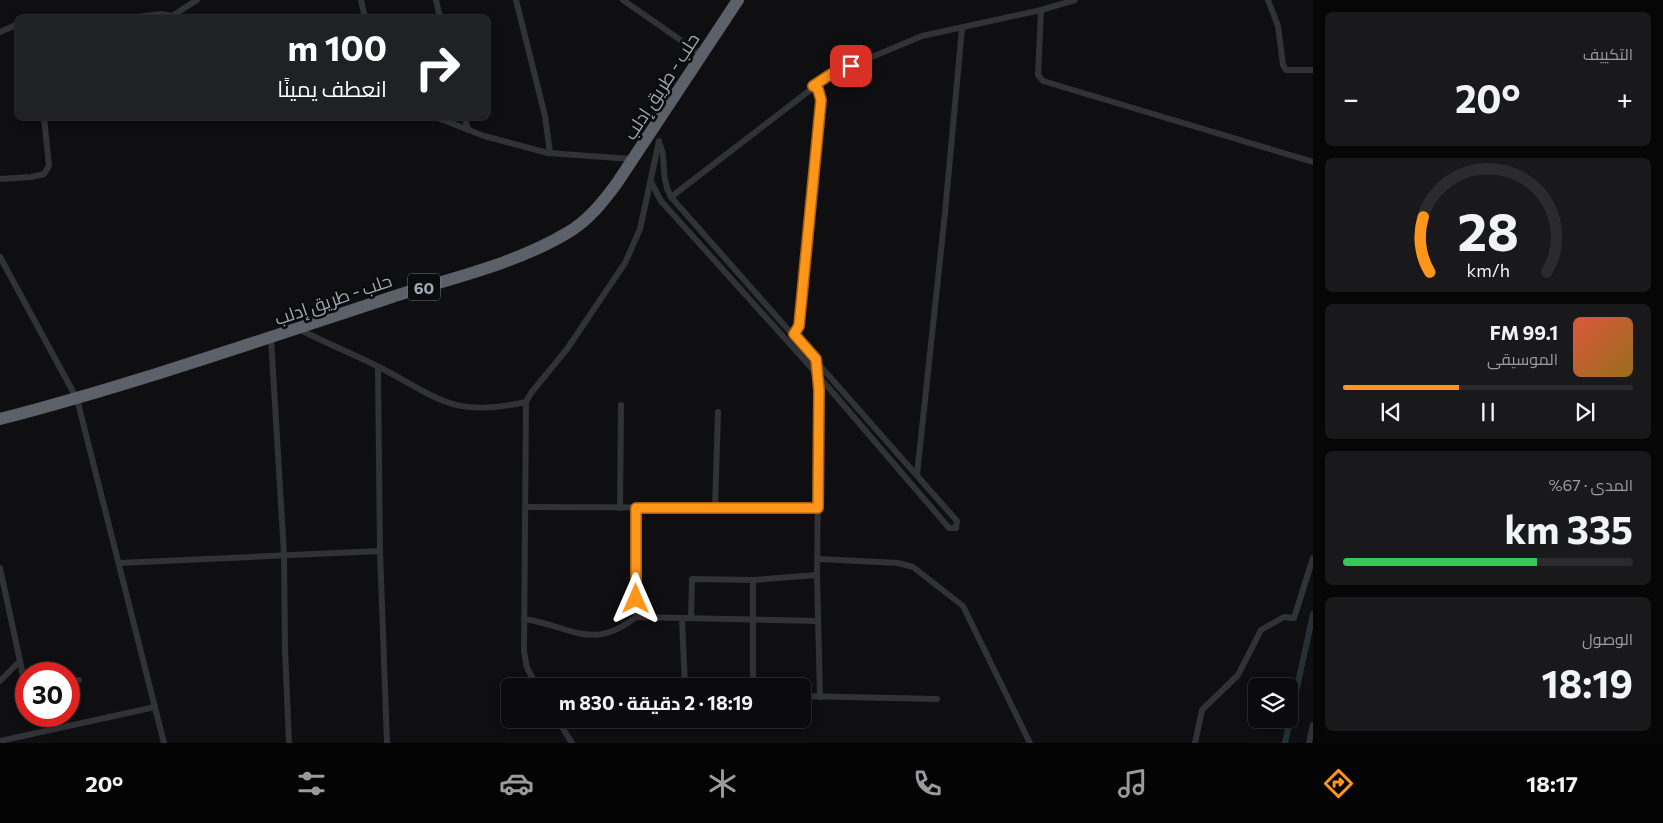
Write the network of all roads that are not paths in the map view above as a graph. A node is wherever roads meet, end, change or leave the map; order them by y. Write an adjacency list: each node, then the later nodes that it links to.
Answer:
1 (197, 0): 12 (street)
2 (361, 0): 13 (street)
3 (436, 0): 14 (street)
4 (516, 0): 26 (street)
5 (623, 0): 18 (street)
6 (738, 0): 18 (highway, حلب - طريق إدلب / 60)
7 (1075, 0): 9 (street)
8 (1268, 0): 19 (street)
9 (1041, 10): 16 (street); 28 (street)
10 (153, 15): 11 (street)
11 (166, 15)
12 (174, 15)
13 (364, 15)
14 (439, 15)
15 (15, 25): 17 (street)
16 (962, 28): 20 (street); 44 (street)
17 (0, 32)
18 (702, 55): 25 (highway, حلب - طريق إدلب / 60)
19 (1313, 70)
20 (813, 86): 31 (street); 34 (street)
21 (44, 120): 29 (street)
22 (443, 120): 24 (street)
23 (466, 120): 24 (street)
24 (468, 130): 26 (street)
25 (655, 138): 27 (highway, حلب - طريق إدلب / 60); 30 (street); 31 (street)
26 (550, 153): 27 (street)
27 (634, 160): 33 (highway, حلب - طريق إدلب / 60)
28 (1313, 162)
29 (0, 179)
30 (651, 182): 38 (street); 40 (street)
31 (671, 197): 34 (street)
32 (0, 257): 39 (street)
33 (298, 329): 35 (highway, حلب - طريق إدلب / 60); 37 (street)
34 (794, 334): 36 (street)
35 (271, 338): 39 (highway, حلب - طريق إدلب / 60); 51 (street)
36 (816, 359): 38 (street); 44 (street)
37 (378, 366): 40 (street); 50 (street)
38 (816, 372): 44 (street); 49 (street)
39 (77, 399): 43 (highway, حلب - طريق إدلب / 60); 54 (street)
40 (526, 402): 45 (street)
41 (621, 405): 46 (street)
42 (718, 412): 48 (street)
43 (0, 420)
44 (917, 475)
45 (525, 507): 46 (street); 61 (street)
46 (620, 508): 47 (street)
47 (636, 508): 48 (street); 58 (street)
48 (715, 508): 49 (street)
49 (818, 508): 53 (street)
50 (380, 551): 51 (street); 78 (street)
51 (284, 554): 54 (street); 77 (street)
52 (1313, 558): 81 (street)
53 (819, 559): 56 (street); 80 (street)
54 (118, 563): 72 (street)
55 (0, 568): 64 (street)
56 (817, 575): 57 (street); 63 (street)
57 (753, 580): 60 (street); 62 (street)
58 (636, 617): 59 (street); 61 (street)
59 (682, 618): 60 (street); 66 (street)
60 (691, 618): 62 (street)
61 (524, 619): 65 (street)
62 (753, 620): 63 (street); 67 (street)
63 (818, 621): 70 (street)
64 (20, 661): 68 (street)
65 (533, 678)
66 (685, 678)
67 (752, 678)
68 (0, 681)
69 (811, 696): 70 (street)
70 (820, 697): 71 (street)
71 (937, 699)
72 (155, 707): 75 (street); 76 (street)
73 (1313, 725): 82 (street)
74 (563, 728): 79 (street)
75 (0, 741)
76 (164, 743)
77 (289, 743)
78 (387, 743)
79 (572, 743)
80 (1030, 743)
81 (1195, 743)
82 (1309, 743)

